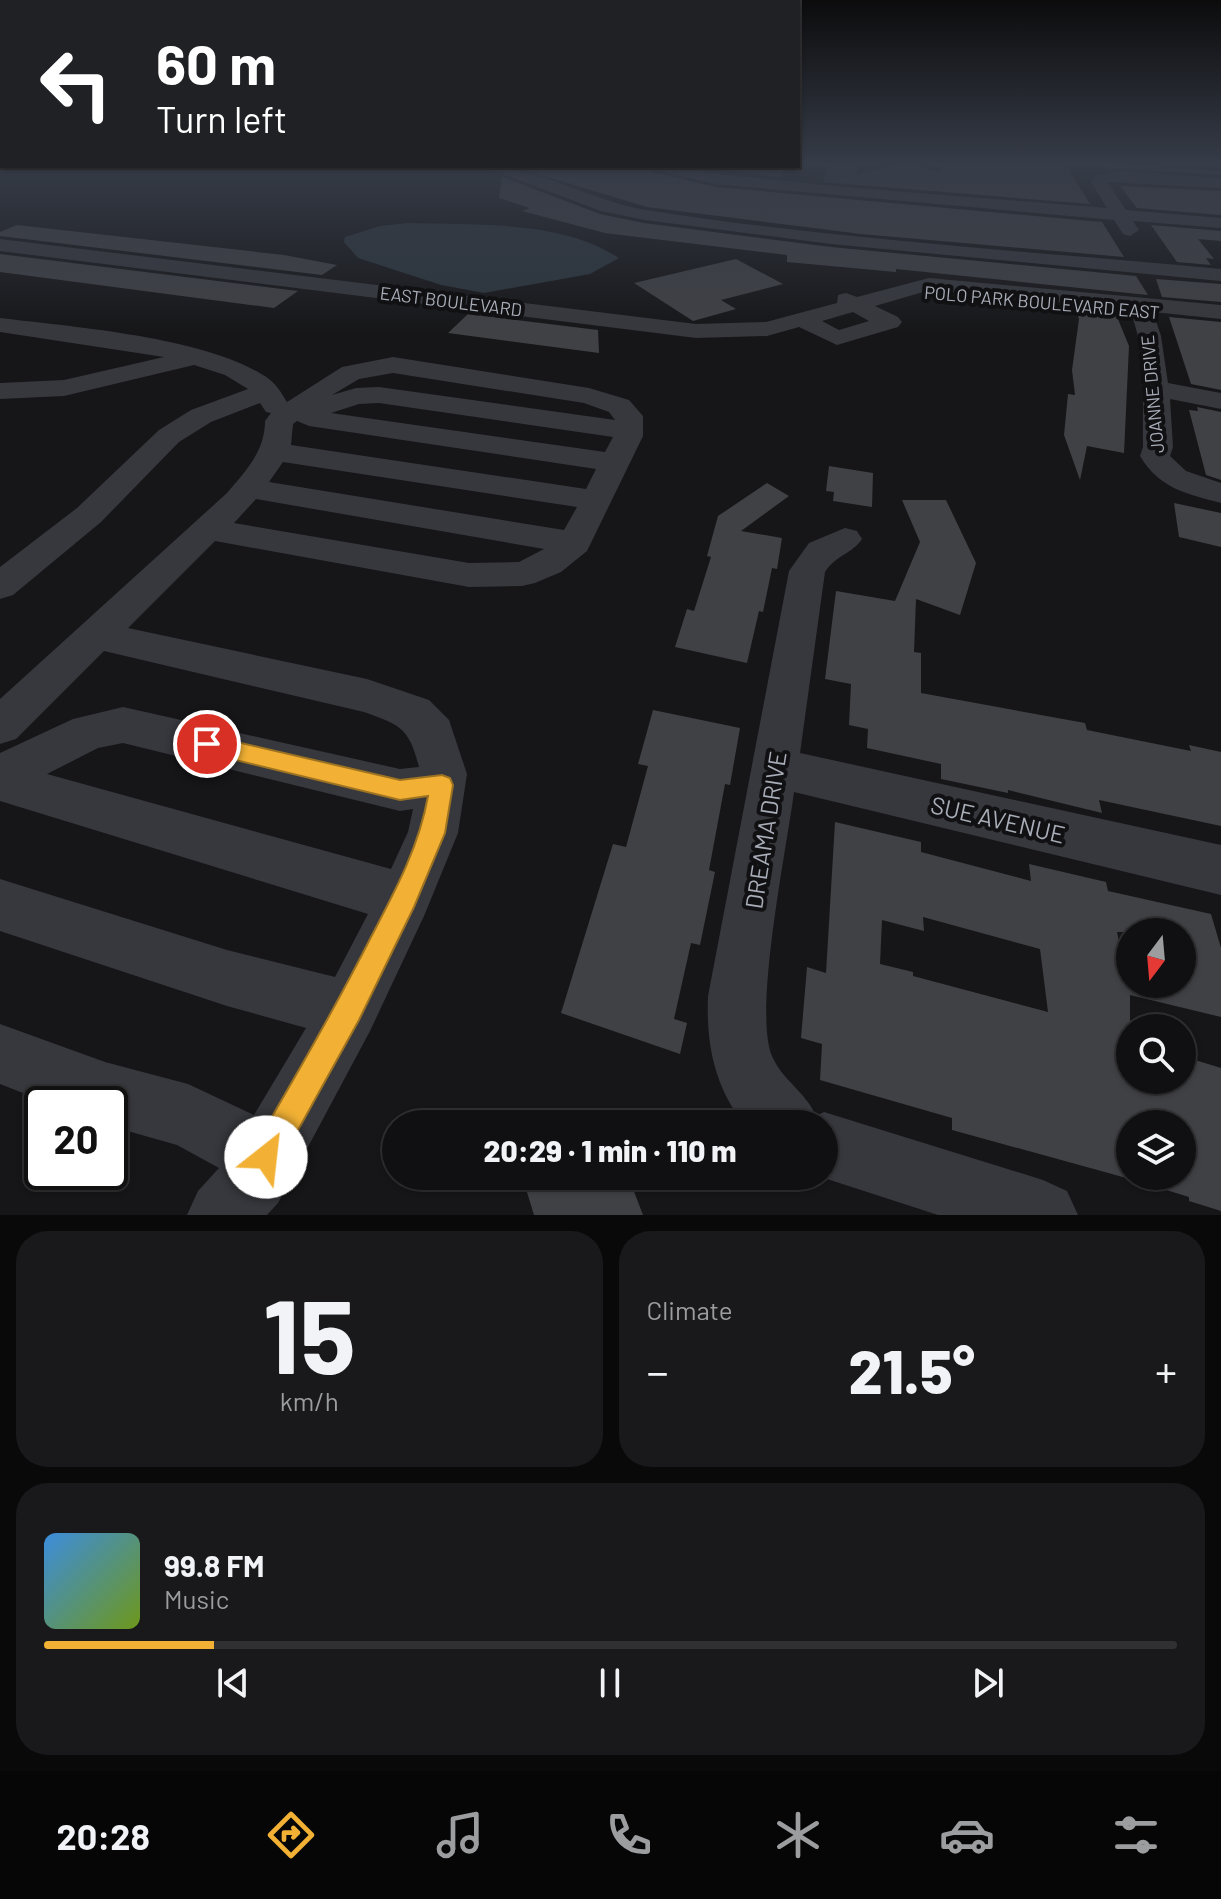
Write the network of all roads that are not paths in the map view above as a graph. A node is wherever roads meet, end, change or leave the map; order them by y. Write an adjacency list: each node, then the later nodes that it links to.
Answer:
1 (691, 221): 6 (street)
2 (1125, 221): 6 (street)
3 (1192, 221): 4 (street)
4 (1221, 223)
5 (0, 245): 15 (street, EAST BOULEVARD)
6 (1146, 255): 7 (street)
7 (1221, 275)
8 (899, 292): 9 (street, EAST BOULEVARD); 10 (street, POLO PARK BOULEVARD EAST)
9 (857, 304): 12 (street, EAST BOULEVARD); 12 (street); 15 (street)
10 (1140, 307): 11 (street, POLO PARK BOULEVARD EAST); 13 (street, POLO PARK BOULEVARD EAST); 17 (street, JOANNE DRIVE)
11 (1221, 312)
12 (800, 319): 15 (street, EAST BOULEVARD)
13 (1221, 319)
14 (0, 325): 16 (street)
15 (738, 332)
16 (198, 357): 18 (street); 19 (street)
17 (1154, 388): 20 (street); 24 (street, JOANNE DRIVE)
18 (0, 391)
19 (267, 391): 21 (street); 29 (street)
20 (1221, 401)
21 (275, 436): 22 (street); 22 (street); 23 (street); 25 (street)
22 (616, 463): 25 (street)
23 (248, 488): 26 (street); 28 (street)
24 (1221, 493)
25 (596, 500): 28 (street)
26 (207, 529): 28 (street); 30 (street)
27 (845, 539): 32 (street, DREAMA DRIVE)
28 (575, 543)
29 (0, 586)
30 (95, 635): 31 (street); 34 (street)
31 (0, 726)
32 (775, 768): 35 (street, SUE AVENUE); 40 (street, DREAMA DRIVE)
33 (0, 778): 34 (street); 36 (street)
34 (442, 785): 36 (street)
35 (1221, 870)
36 (405, 898): 38 (street)
37 (0, 905): 38 (street)
38 (349, 1010): 42 (street)
39 (0, 1054): 42 (street)
40 (773, 1110)
41 (838, 1149): 44 (street)
42 (266, 1157): 43 (street)
43 (222, 1215)
44 (1043, 1215)

